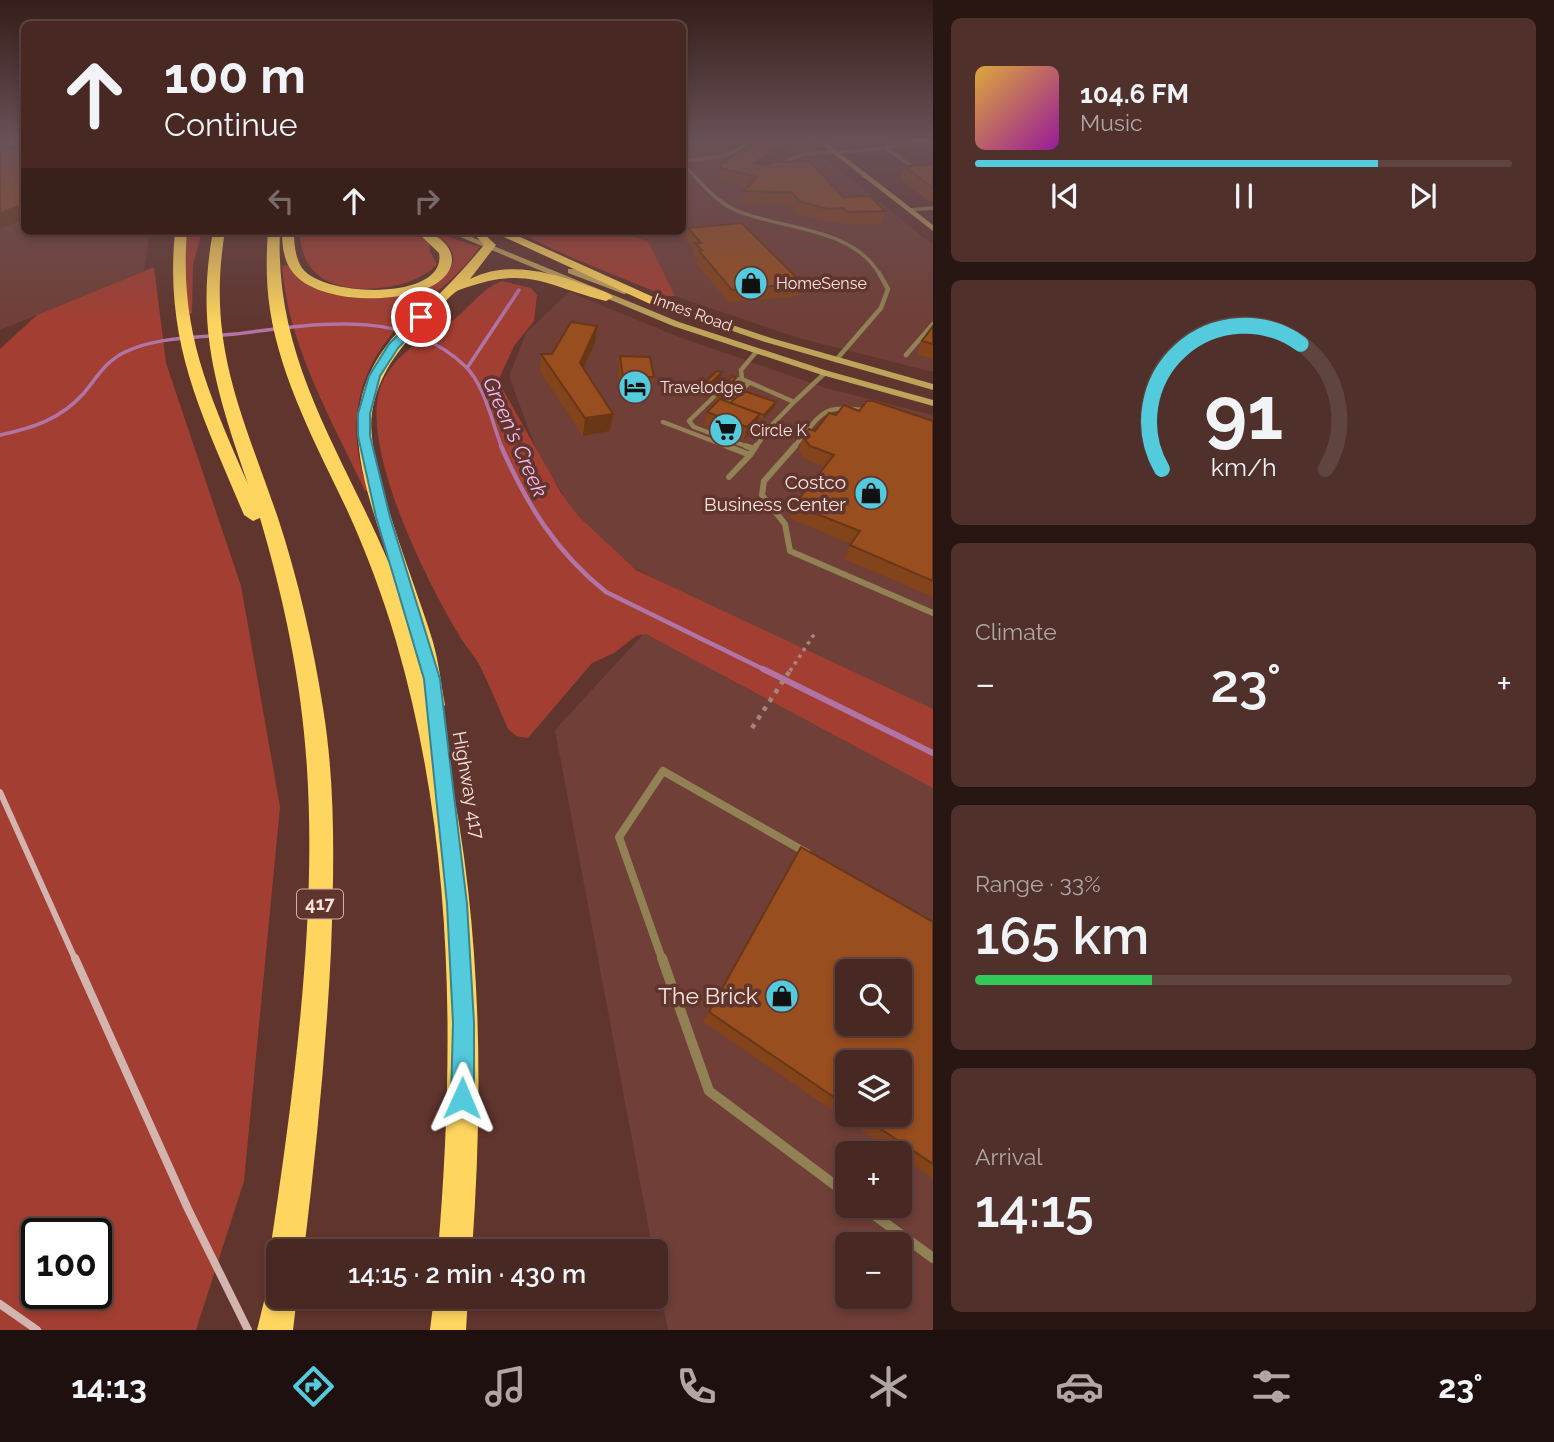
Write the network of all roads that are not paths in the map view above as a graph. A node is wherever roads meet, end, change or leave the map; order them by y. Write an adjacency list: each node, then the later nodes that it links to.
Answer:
1 (723, 202): 21 (lane)
2 (899, 202): 4 (main road)
3 (933, 208): 4 (lane)
4 (909, 210): 5 (main road)
5 (933, 229)
6 (181, 235): 39 (highway)
7 (217, 235): 39 (highway, 417)
8 (274, 235): 40 (highway, Highway 417)
9 (289, 235): 10 (highway)
10 (427, 235)
11 (464, 235): 14 (main road, Innes Road)
12 (475, 235): 14 (main road, Innes Road)
13 (506, 235): 16 (highway)
14 (485, 241): 15 (main road, Innes Road); 16 (main road, Innes Road); 17 (highway)
15 (606, 297): 17 (highway); 19 (main road, Innes Road)
16 (664, 305): 21 (main road, Innes Road)
17 (434, 306): 40 (highway)
18 (933, 324): 20 (lane)
19 (757, 351): 22 (main road, Innes Road); 23 (lane)
20 (906, 355)
21 (836, 360): 22 (main road); 25 (main road, Innes Road)
22 (825, 373): 26 (lane); 27 (main road, Innes Road)
23 (742, 379): 24 (lane); 28 (lane)
24 (748, 384): 26 (lane); 29 (lane)
25 (933, 387)
26 (794, 402): 34 (lane)
27 (933, 403)
28 (703, 408): 29 (lane); 35 (lane)
29 (720, 408): 30 (lane)
30 (729, 412)
31 (881, 414): 38 (lane)
32 (748, 419): 34 (lane)
33 (663, 422): 36 (lane)
34 (770, 427): 35 (lane)
35 (754, 449): 36 (lane)
36 (750, 456): 37 (lane)
37 (729, 477)
38 (933, 613)
39 (296, 624): 44 (highway, 417)
40 (442, 784): 45 (highway, Highway 417)
41 (816, 858): 42 (lane)
42 (835, 1185)
43 (878, 1218): 46 (lane)
44 (289, 1239)
45 (454, 1239)
46 (933, 1258)
47 (278, 1309): 49 (highway)
48 (450, 1309): 50 (highway)
49 (275, 1330)
50 (448, 1330)

